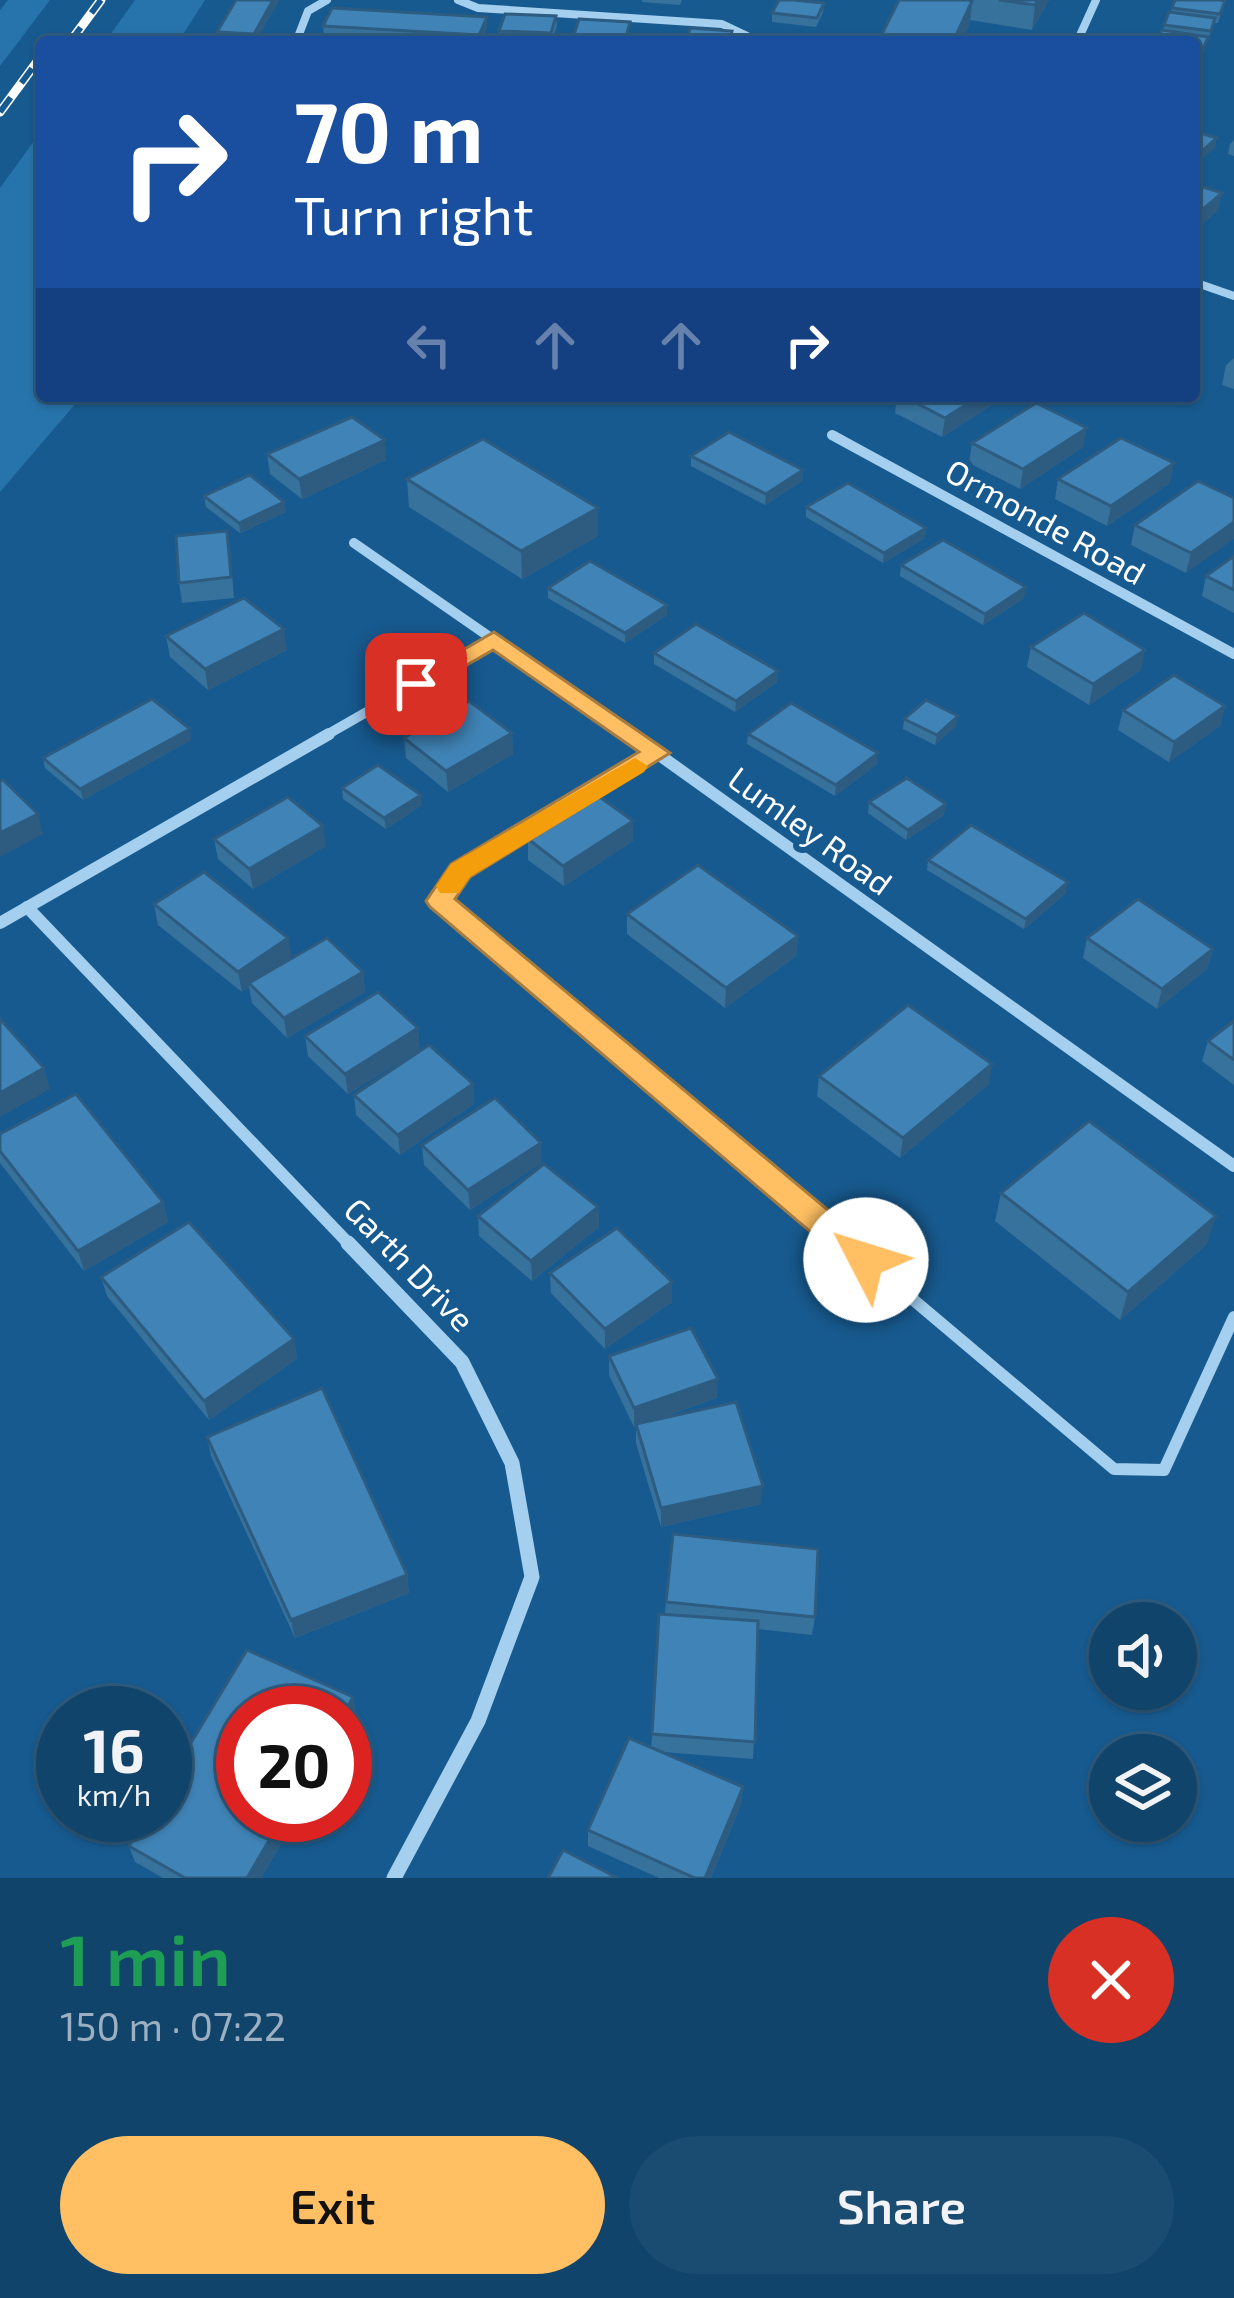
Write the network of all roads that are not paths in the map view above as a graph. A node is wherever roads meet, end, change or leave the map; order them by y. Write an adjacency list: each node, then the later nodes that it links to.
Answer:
1 (327, 0): 4 (street)
2 (458, 0): 5 (street)
3 (1096, 0): 6 (street)
4 (298, 36)
5 (747, 36)
6 (1080, 36)
7 (1200, 284): 8 (street)
8 (1234, 296)
9 (832, 436): 12 (street, Ormonde Road)
10 (354, 543): 11 (street, Lumley Road)
11 (494, 639): 13 (street, Lumley Road); 14 (street)
12 (1234, 654)
13 (657, 753): 16 (street, Lumley Road); 17 (lane)
14 (27, 907): 15 (street); 18 (street, Garth Drive)
15 (0, 923)
16 (1234, 1166)
17 (1234, 1317)
18 (394, 1878)

